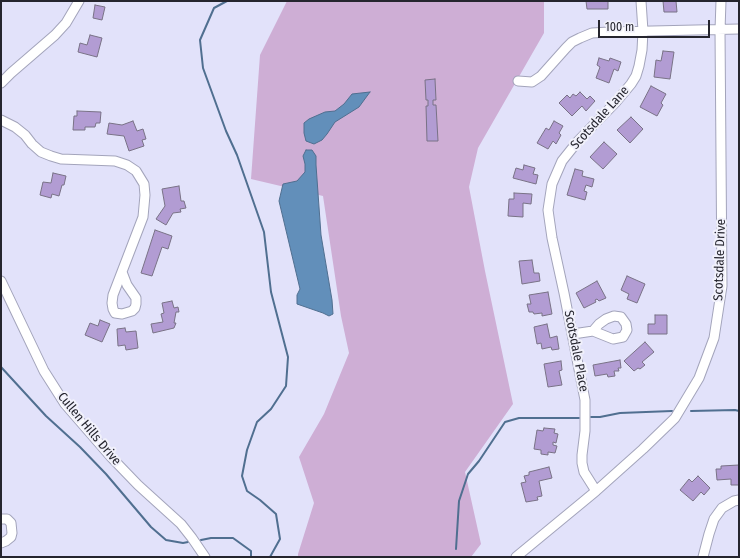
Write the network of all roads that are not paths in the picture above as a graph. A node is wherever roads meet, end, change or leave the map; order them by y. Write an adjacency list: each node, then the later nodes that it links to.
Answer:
1 (79, 1): 8 (street)
2 (721, 1): 4 (street, Scotsdale Drive)
3 (640, 2): 6 (street, Scotsdale Lane)
4 (720, 30): 5 (street); 6 (street); 15 (street, Scotsdale Drive)
5 (739, 30)
6 (643, 31): 7 (street); 10 (street, Scotsdale Lane)
7 (518, 81)
8 (1, 83)
9 (1, 120): 11 (street)
10 (549, 208): 14 (street, Scotsdale Place)
11 (122, 272)
12 (1, 281): 19 (street, Cullen Hills Drive)
13 (593, 331): 14 (street)
14 (573, 334): 15 (street, Scotsdale Place)
15 (596, 491): 20 (street, Scotsdale Drive)
16 (739, 500): 21 (street)
17 (1, 519): 18 (street)
18 (1, 543)
19 (201, 555)
20 (516, 557)
21 (703, 557)

